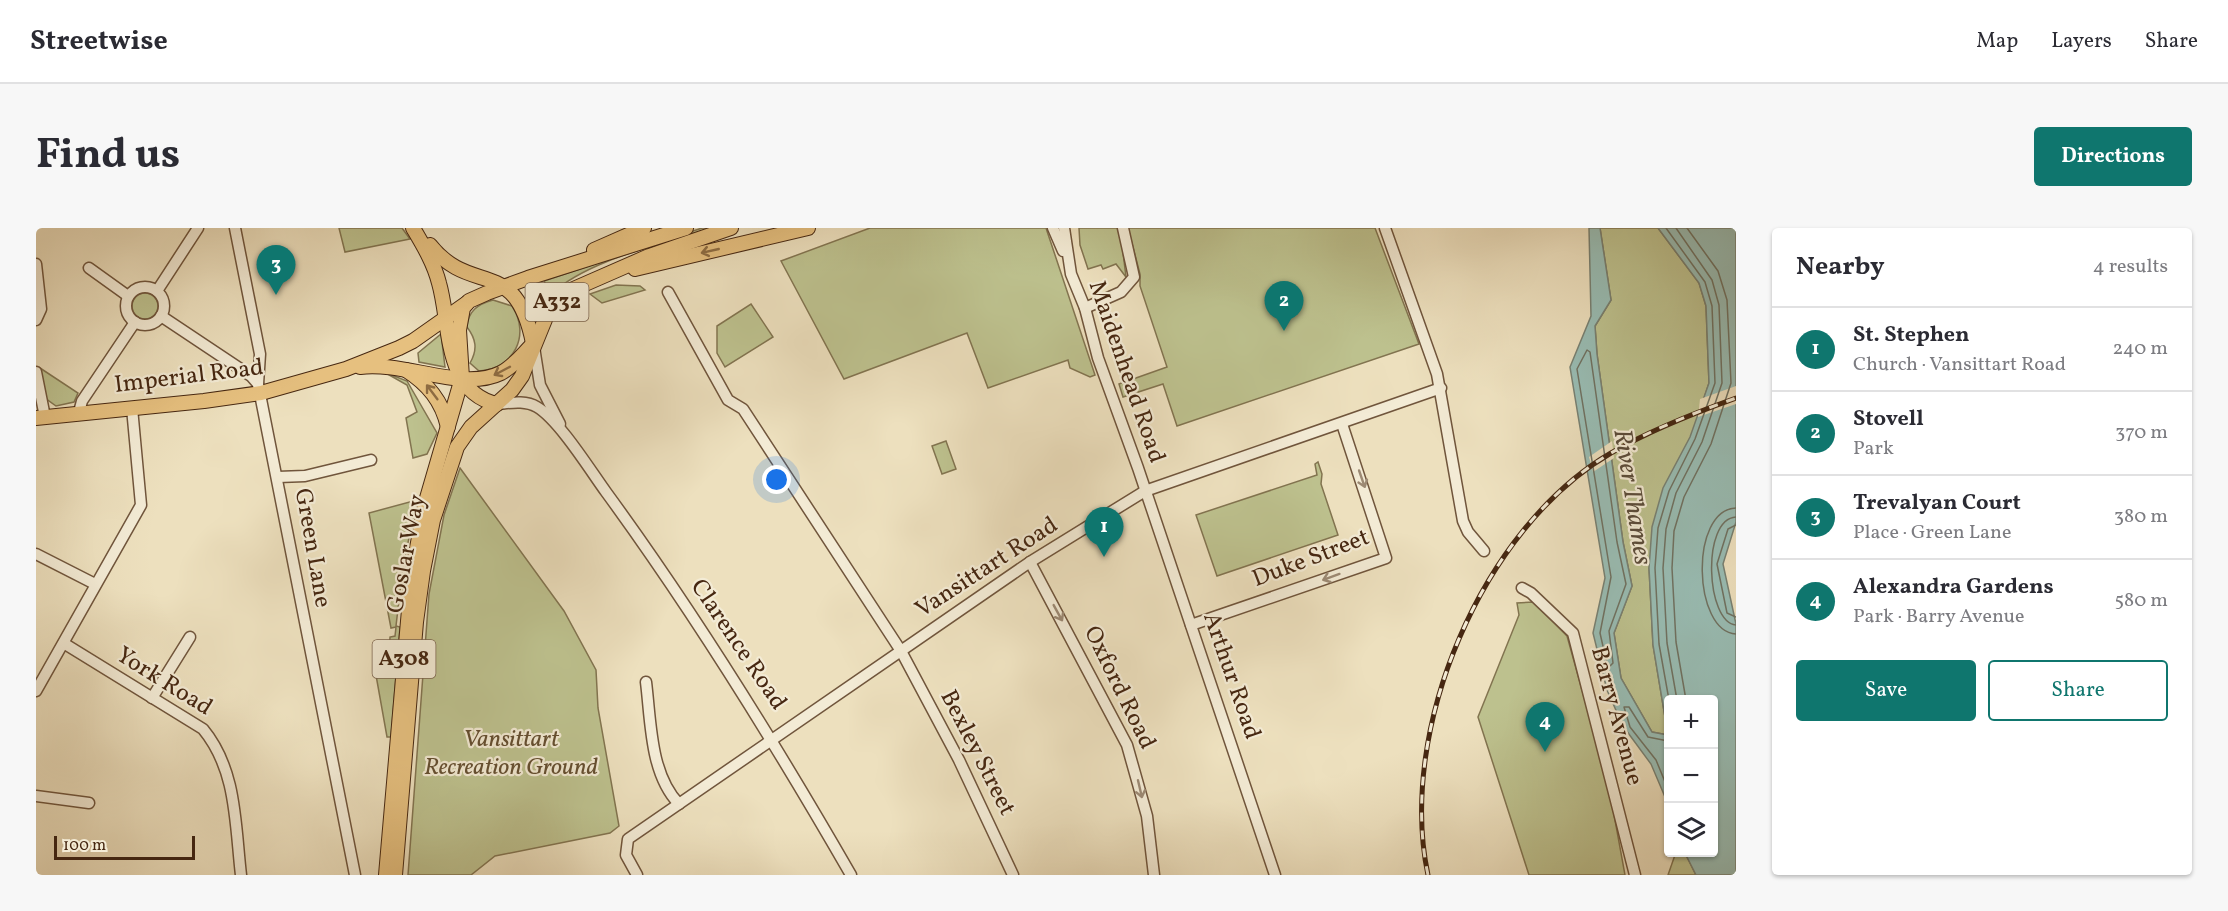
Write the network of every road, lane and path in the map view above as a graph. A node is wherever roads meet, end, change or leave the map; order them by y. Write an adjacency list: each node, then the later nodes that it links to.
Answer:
1 (198, 228): 18 (street)
2 (235, 228): 32 (street, Green Lane)
3 (415, 228): 17 (main road, Clarence Road); 24 (main road, Clarence Road)
4 (644, 228): 15 (main road)
5 (686, 228): 15 (main road, A332)
6 (731, 228): 16 (main road, A332)
7 (808, 228): 16 (main road, one-way to 16)
8 (1053, 228): 13 (street, Maidenhead Road)
9 (1064, 228): 13 (street, Maidenhead Road)
10 (1123, 228): 22 (street)
11 (1385, 228): 33 (street)
12 (36, 264): 25 (street)
13 (1069, 266): 22 (street, Maidenhead Road)
14 (88, 268): 20 (street)
15 (552, 270): 17 (main road, A332)
16 (597, 276): 27 (main road, A332)
17 (504, 286): 21 (main road); 27 (main road, Clarence Road)
18 (157, 291): 20 (street); 23 (street)
19 (668, 292): 52 (street, Bexley Street)
20 (128, 296): 26 (street)
21 (469, 301): 24 (main road, Imperial Road); 31 (main road)
22 (1085, 308): 43 (street, Maidenhead Road)
23 (161, 316): 26 (street); 32 (street)
24 (445, 316): 29 (main road, Imperial Road); 31 (main road, Clarence Road)
25 (36, 321)
26 (135, 322): 36 (street)
27 (533, 344): 31 (main road, Imperial Road, one-way to 31); 34 (main road, Goslar Way / A308); 40 (street, Clarence Road)
28 (400, 367): 29 (main road, Imperial Road); 31 (main road, Imperial Road); 39 (main road, one-way to 28)
29 (346, 369): 32 (main road, Imperial Road)
30 (36, 372): 37 (street)
31 (458, 378): 34 (main road); 39 (main road, Goslar Way / A308)
32 (259, 388): 35 (main road, Imperial Road); 42 (street, Green Lane)
33 (1441, 388): 38 (street, Vansittart Road); 44 (street)
34 (497, 404): 40 (street, Clarence Road); 63 (main road, Goslar Way / A308)
35 (132, 408): 36 (main road, Imperial Road); 47 (street)
36 (79, 412): 37 (main road, Imperial Road)
37 (40, 417)
38 (1342, 424): 43 (street, Vansittart Road); 49 (street, Duke Street, one-way to 49)
39 (448, 429): 62 (main road, Goslar Way / A308)
40 (574, 448): 56 (street, Clarence Road)
41 (371, 460): 42 (street)
42 (278, 477): 61 (street, Green Lane)
43 (1145, 491): 46 (street, Vansittart Road); 49 (street, Arthur Road)
44 (1484, 551)
45 (36, 554): 47 (street)
46 (1030, 562): 52 (street, Vansittart Road); 67 (street, Oxford Road, one-way to 67)
47 (95, 584): 51 (street)
48 (1522, 588): 69 (street, Barry Avenue)
49 (1191, 625): 68 (street, Arthur Road)
50 (190, 637): 55 (street)
51 (65, 644): 54 (street); 55 (street, York Road)
52 (901, 651): 56 (street, Vansittart Road); 66 (street, Bexley Street)
53 (646, 682): 59 (street)
54 (36, 691)
55 (152, 698): 60 (street, York Road)
56 (773, 738): 59 (street, Vansittart Road); 65 (street, Clarence Road)
57 (36, 796): 58 (street)
58 (89, 803)
59 (679, 804): 64 (street, Vansittart Road)
60 (241, 875)
61 (355, 875)
62 (386, 875)
63 (395, 875)
64 (637, 875)
65 (851, 875)
66 (1013, 875)
67 (1154, 875)
68 (1275, 875)
69 (1635, 875)

